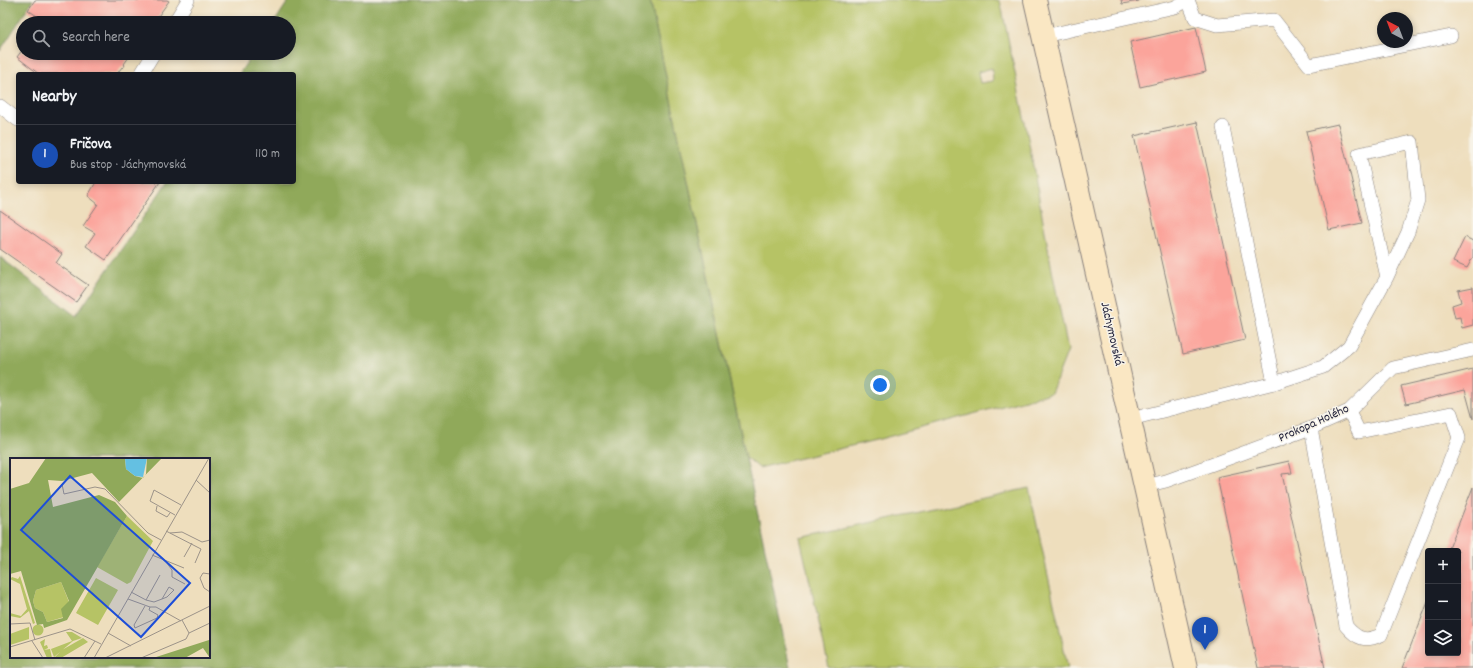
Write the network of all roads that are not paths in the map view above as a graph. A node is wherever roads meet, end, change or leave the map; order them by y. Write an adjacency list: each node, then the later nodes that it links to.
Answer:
1 (188, 0): 4 (lane)
2 (1035, 0): 5 (street, Jáchymovská)
3 (1188, 0): 5 (lane); 6 (lane)
4 (178, 16)
5 (1044, 36): 16 (street, Jáchymovská)
6 (1451, 36)
7 (150, 60): 8 (lane)
8 (142, 72)
9 (0, 106): 10 (lane)
10 (16, 118)
11 (1222, 127): 14 (lane)
12 (1387, 277): 12 (lane); 14 (lane)
13 (1473, 350): 15 (lane, Prokopa Holého)
14 (1274, 383): 16 (lane)
15 (1349, 411): 17 (lane, Prokopa Holého); 17 (lane)
16 (1131, 419): 18 (street, Jáchymovská)
17 (1311, 428): 18 (lane, Prokopa Holého)
18 (1145, 486): 19 (street, Jáchymovská)
19 (1186, 668)

